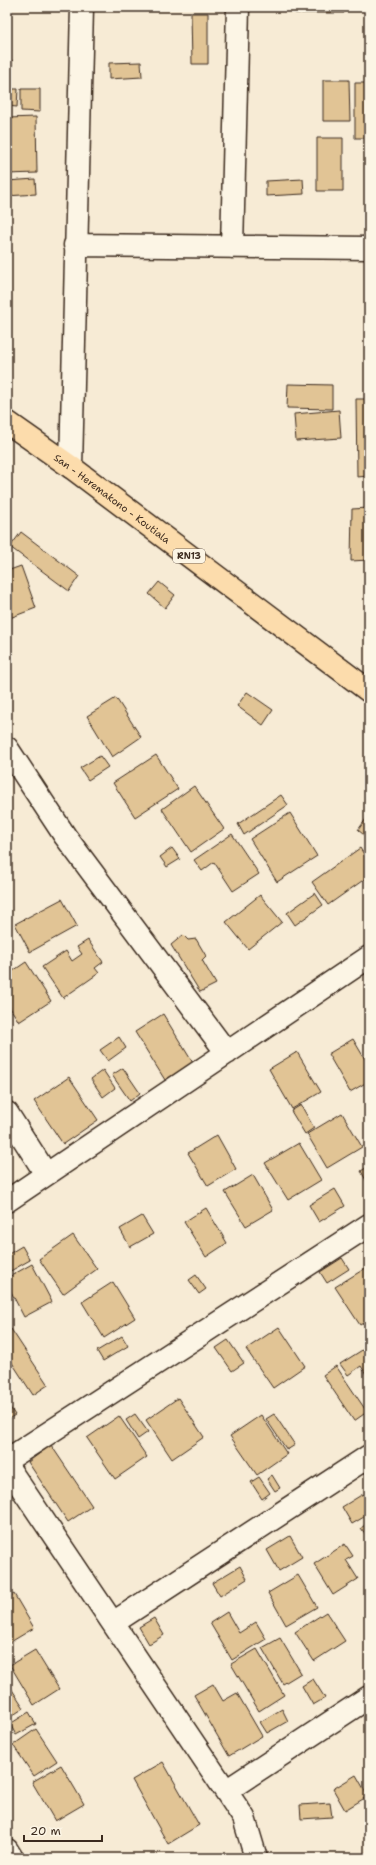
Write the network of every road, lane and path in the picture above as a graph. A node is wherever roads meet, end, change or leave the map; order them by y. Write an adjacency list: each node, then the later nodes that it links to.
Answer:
1 (82, 7): 3 (street)
2 (238, 7): 4 (street)
3 (75, 245): 4 (street); 7 (street)
4 (232, 247): 5 (street)
5 (369, 248)
6 (7, 422): 7 (main road, San - Heremakono - Koutiala / RN13)
7 (71, 467): 8 (main road, San - Heremakono - Koutiala / RN13)
8 (369, 691)
9 (7, 748): 11 (street)
10 (369, 957): 11 (street)
11 (226, 1053): 13 (street)
12 (7, 1113): 13 (street)
13 (46, 1174): 14 (street)
14 (7, 1201)
15 (369, 1225): 17 (street)
16 (369, 1456): 19 (street)
17 (7, 1460)
18 (7, 1466): 19 (street)
19 (113, 1623): 21 (street)
20 (369, 1697): 21 (street)
21 (226, 1791): 24 (street)
22 (7, 1850): 23 (street)
23 (12, 1858)
24 (256, 1858)

